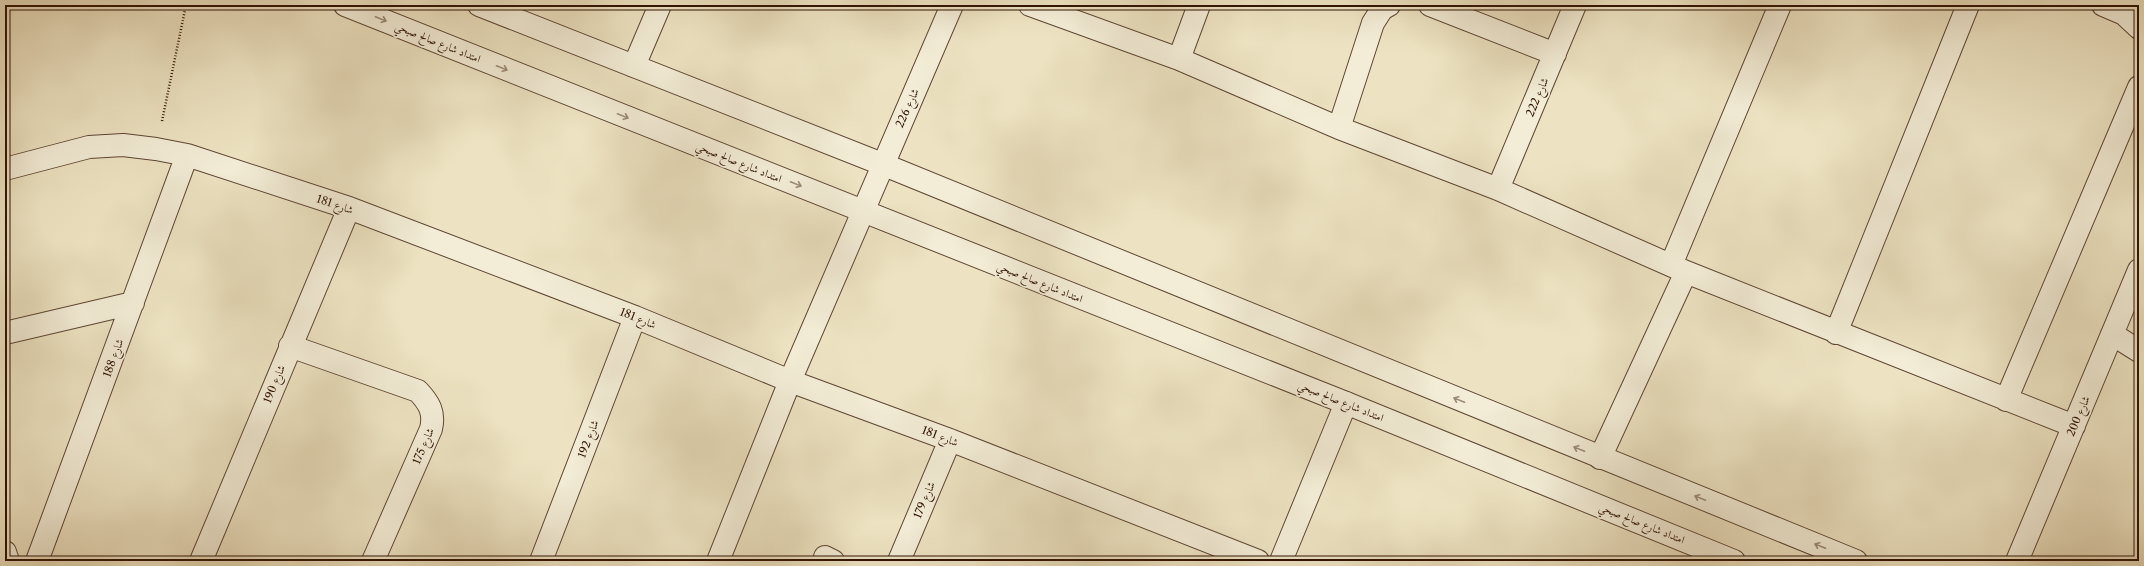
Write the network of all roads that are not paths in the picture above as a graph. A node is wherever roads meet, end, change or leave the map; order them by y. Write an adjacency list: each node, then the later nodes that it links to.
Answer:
1 (345, 5): 24 (street, امتداد شارع صالح صبحي, one-way to 24)
2 (478, 5): 16 (street)
3 (660, 5): 16 (street)
4 (952, 5): 20 (street, شارع 226)
5 (1030, 5): 15 (street)
6 (1199, 5): 15 (street)
7 (1389, 5): 18 (street)
8 (1430, 5): 14 (street)
9 (1575, 5): 14 (street, شارع 222)
10 (1780, 5): 25 (street)
11 (1968, 5): 30 (street)
12 (2103, 5): 13 (street)
13 (2139, 28)
14 (1555, 54): 22 (street, شارع 222)
15 (1179, 59): 18 (street)
16 (634, 66): 20 (street)
17 (2139, 87): 35 (street)
18 (1339, 128): 22 (street)
19 (187, 155): 21 (street, شارع 181); 23 (street, شارع 181); 27 (street, شارع 188)
20 (882, 164): 24 (street, شارع 226); 39 (street, one-way to 20)
21 (5, 169)
22 (1498, 189): 25 (street)
23 (349, 208): 28 (street, شارع 181); 32 (street, شارع 190)
24 (862, 211): 34 (street, شارع 226); 36 (street, امتداد شارع صالح صبحي)
25 (1678, 269): 30 (street); 39 (street)
26 (2139, 270): 31 (street, شارع 200)
27 (133, 302): 29 (street); 42 (street, شارع 188)
28 (635, 317): 34 (street, شارع 181); 45 (street, شارع 192)
29 (5, 333)
30 (1836, 333): 35 (street)
31 (2112, 334): 33 (street); 37 (street, شارع 200)
32 (290, 346): 43 (street, شارع 190); 44 (street, شارع 175)
33 (2139, 351)
34 (790, 381): 38 (street, شارع 181); 46 (street, شارع 226)
35 (2006, 400): 37 (street)
36 (1346, 403): 49 (street); 50 (street, امتداد شارع صالح صبحي)
37 (2074, 426): 52 (street, شارع 200)
38 (950, 440): 47 (street, شارع 179); 48 (street, شارع 181)
39 (1600, 458): 51 (street, one-way to 39)
40 (5, 552): 41 (street)
41 (8, 561)
42 (38, 561)
43 (201, 561)
44 (373, 561)
45 (541, 561)
46 (718, 561)
47 (899, 561)
48 (1258, 561)
49 (1281, 561)
50 (1734, 561)
51 (1856, 561)
52 (2017, 561)

